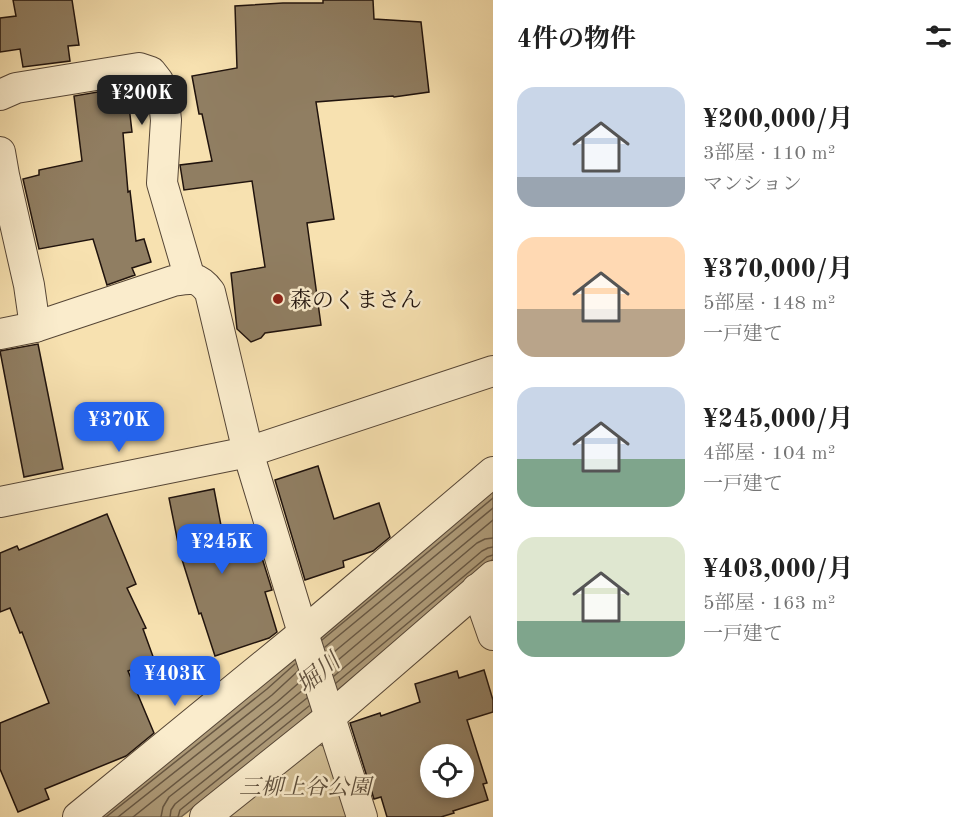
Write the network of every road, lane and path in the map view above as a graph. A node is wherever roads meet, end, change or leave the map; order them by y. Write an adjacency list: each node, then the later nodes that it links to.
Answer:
1 (0, 95): 3 (street)
2 (0, 152): 4 (street)
3 (190, 279): 4 (street); 7 (street)
4 (35, 327): 5 (street)
5 (0, 334)
6 (493, 371): 7 (street)
7 (248, 452): 9 (street); 12 (street)
8 (493, 472): 12 (street)
9 (0, 502)
10 (485, 582): 11 (street); 13 (street)
11 (493, 635)
12 (306, 643): 13 (street); 14 (street)
13 (329, 712): 15 (street); 16 (street)
14 (78, 817)
15 (205, 817)
16 (362, 817)

